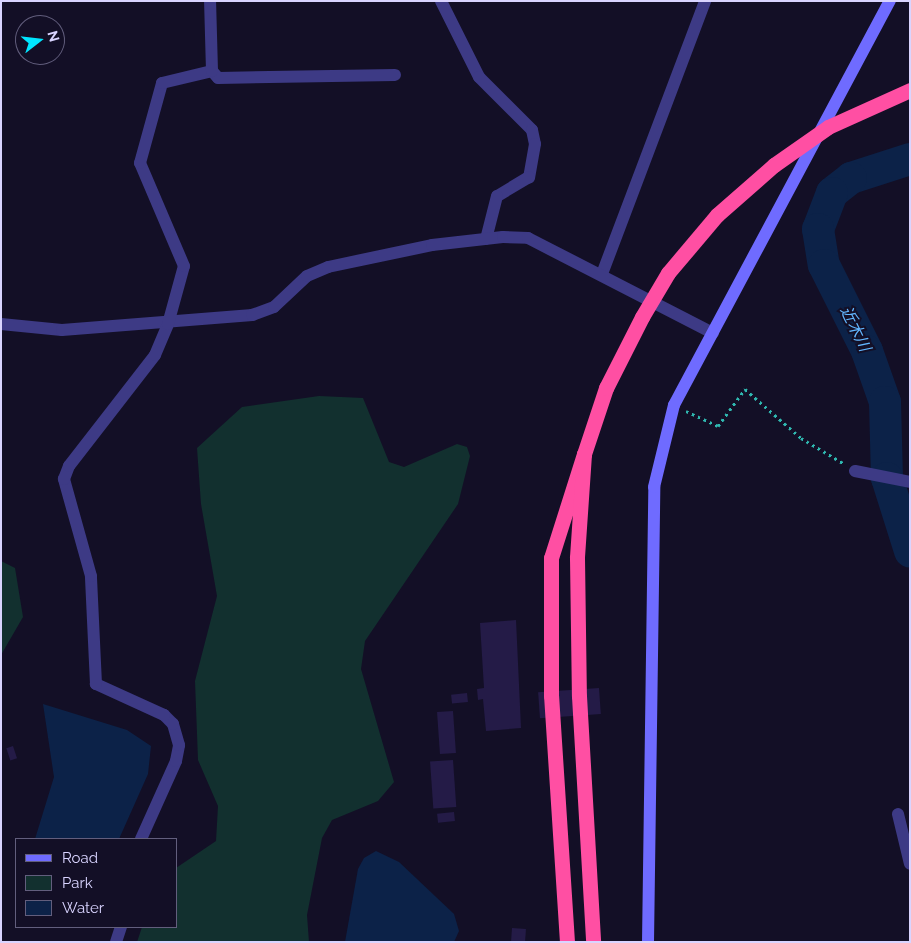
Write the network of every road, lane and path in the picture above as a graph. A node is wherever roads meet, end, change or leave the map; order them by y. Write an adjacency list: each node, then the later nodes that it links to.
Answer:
1 (210, 1): 5 (street)
2 (441, 1): 8 (street)
3 (705, 1): 9 (street)
4 (890, 1): 12 (street)
5 (212, 70): 6 (street); 11 (street)
6 (395, 75)
7 (910, 90): 14 (highway, bridge)
8 (486, 238): 9 (street); 11 (street)
9 (602, 274): 12 (street)
10 (1, 324): 11 (street)
11 (168, 324): 18 (street)
12 (713, 333): 13 (street)
13 (674, 405): 15 (path); 24 (street)
14 (584, 454): 22 (highway); 23 (highway)
15 (855, 471): 16 (street)
16 (910, 482)
17 (898, 814): 19 (street)
18 (141, 838)
19 (910, 864)
20 (121, 928): 21 (street)
21 (116, 942)
22 (567, 942)
23 (593, 942)
24 (648, 942)

